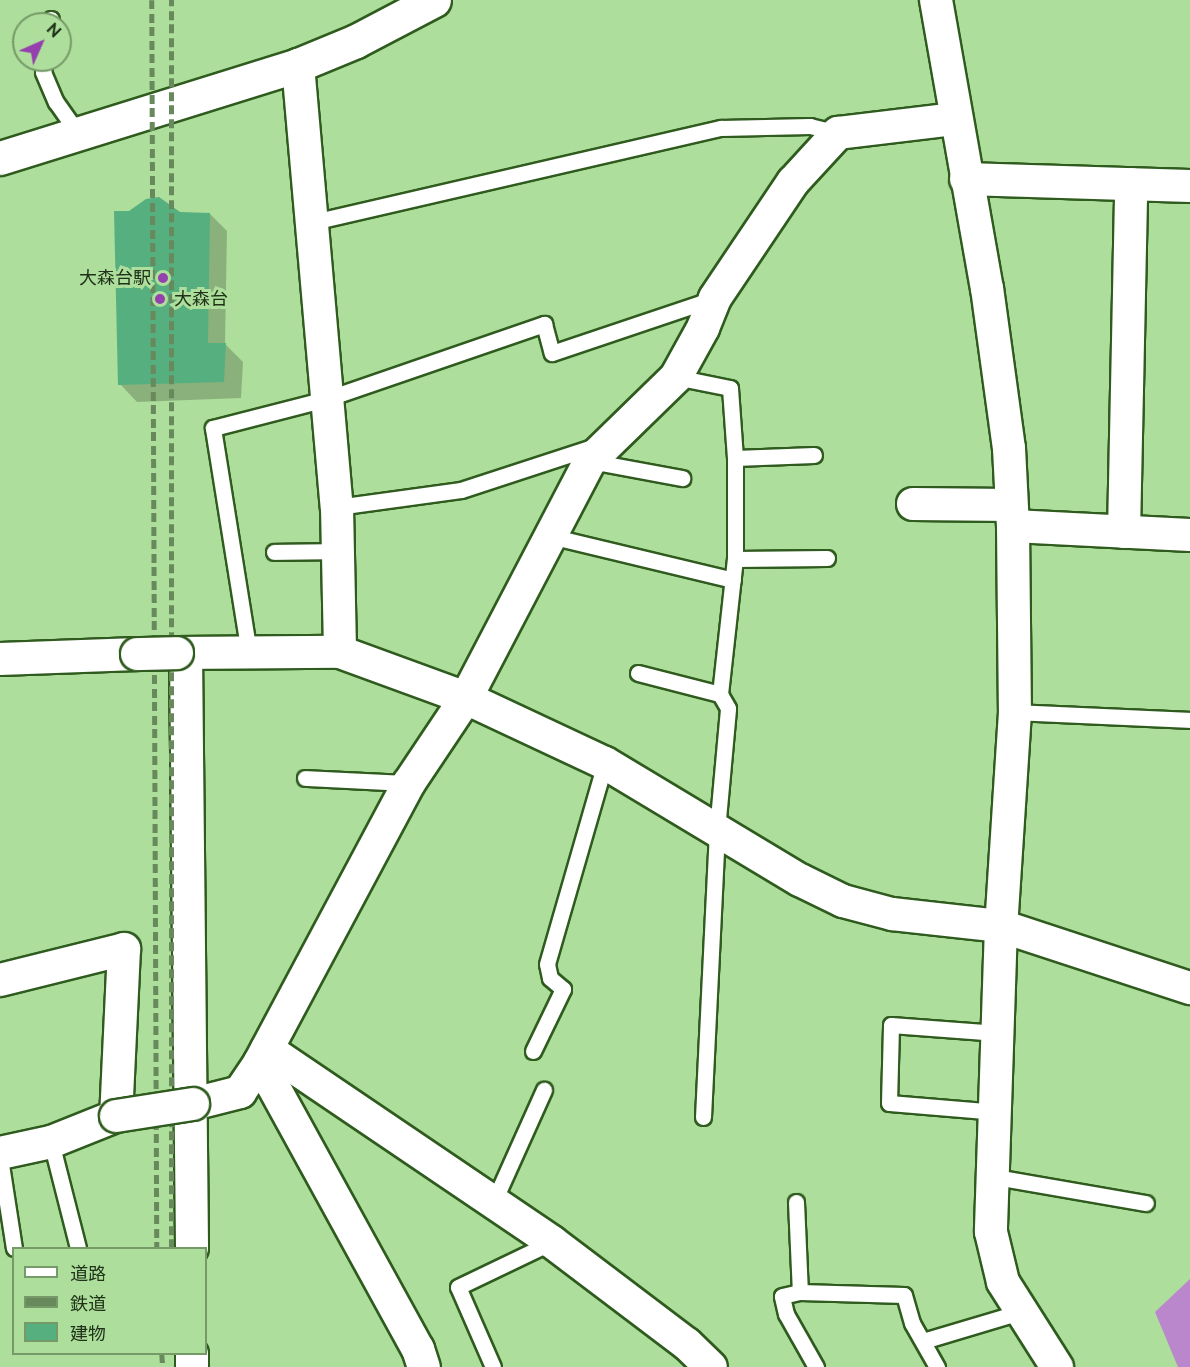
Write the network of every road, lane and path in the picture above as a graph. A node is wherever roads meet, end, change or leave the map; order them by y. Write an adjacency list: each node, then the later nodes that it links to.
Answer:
1 (434, 0): 3 (street)
2 (936, 0): 5 (street)
3 (298, 65): 7 (street); 12 (street)
4 (43, 72): 7 (lane)
5 (954, 119): 6 (street); 9 (street)
6 (838, 133): 12 (lane); 13 (street)
7 (80, 136): 8 (street)
8 (0, 158)
9 (966, 179): 10 (street); 22 (street)
10 (1131, 184): 11 (street); 23 (street)
11 (1190, 186)
12 (313, 222): 15 (street)
13 (715, 298): 14 (street); 15 (lane)
14 (676, 377): 16 (street); 18 (lane)
15 (326, 399): 21 (street); 33 (lane)
16 (598, 452): 19 (lane); 21 (lane); 25 (street)
17 (814, 455): 18 (lane)
18 (735, 458): 29 (lane)
19 (682, 478)
20 (913, 504): 22 (street)
21 (337, 507): 26 (street)
22 (1012, 515): 23 (street); 38 (street)
23 (1124, 532): 24 (street)
24 (1190, 535)
25 (550, 536): 30 (lane); 37 (street)
26 (338, 551): 27 (lane); 31 (street)
27 (274, 552)
28 (827, 558): 29 (lane)
29 (735, 559): 30 (lane)
30 (733, 580): 36 (lane)
31 (340, 652): 33 (street); 37 (street)
32 (181, 653): 33 (street); 34 (street, bridge); 51 (street)
33 (249, 653)
34 (0, 659)
35 (638, 673): 36 (lane)
36 (720, 694): 43 (lane)
37 (466, 698): 40 (street); 42 (street)
38 (1015, 712): 39 (lane); 44 (street)
39 (1190, 720)
40 (605, 763): 43 (street); 48 (lane)
41 (305, 778): 42 (lane)
42 (408, 783): 49 (street)
43 (717, 830): 44 (street); 54 (lane)
44 (1001, 926): 46 (street); 47 (street)
45 (0, 980): 53 (street)
46 (1190, 988)
47 (998, 1033): 52 (street); 52 (lane)
48 (533, 1052)
49 (264, 1055): 51 (street); 59 (street); 69 (street)
50 (544, 1090): 59 (lane)
51 (193, 1104): 53 (street, bridge); 65 (street)
52 (997, 1112): 58 (street)
53 (116, 1116): 55 (street)
54 (703, 1117)
55 (51, 1142): 56 (street); 64 (lane)
56 (0, 1153)
57 (0, 1158): 63 (lane)
58 (995, 1177): 61 (lane); 67 (street)
59 (494, 1201): 62 (street)
60 (796, 1202): 66 (lane)
61 (1146, 1203)
62 (552, 1242): 70 (lane); 71 (street)
63 (14, 1247)
64 (78, 1247)
65 (192, 1247)
66 (800, 1292): 68 (lane); 72 (lane)
67 (1020, 1312): 68 (lane); 74 (street)
68 (923, 1341): 73 (lane)
69 (424, 1367)
70 (493, 1367)
71 (711, 1367)
72 (816, 1367)
73 (937, 1367)
74 (1057, 1367)

